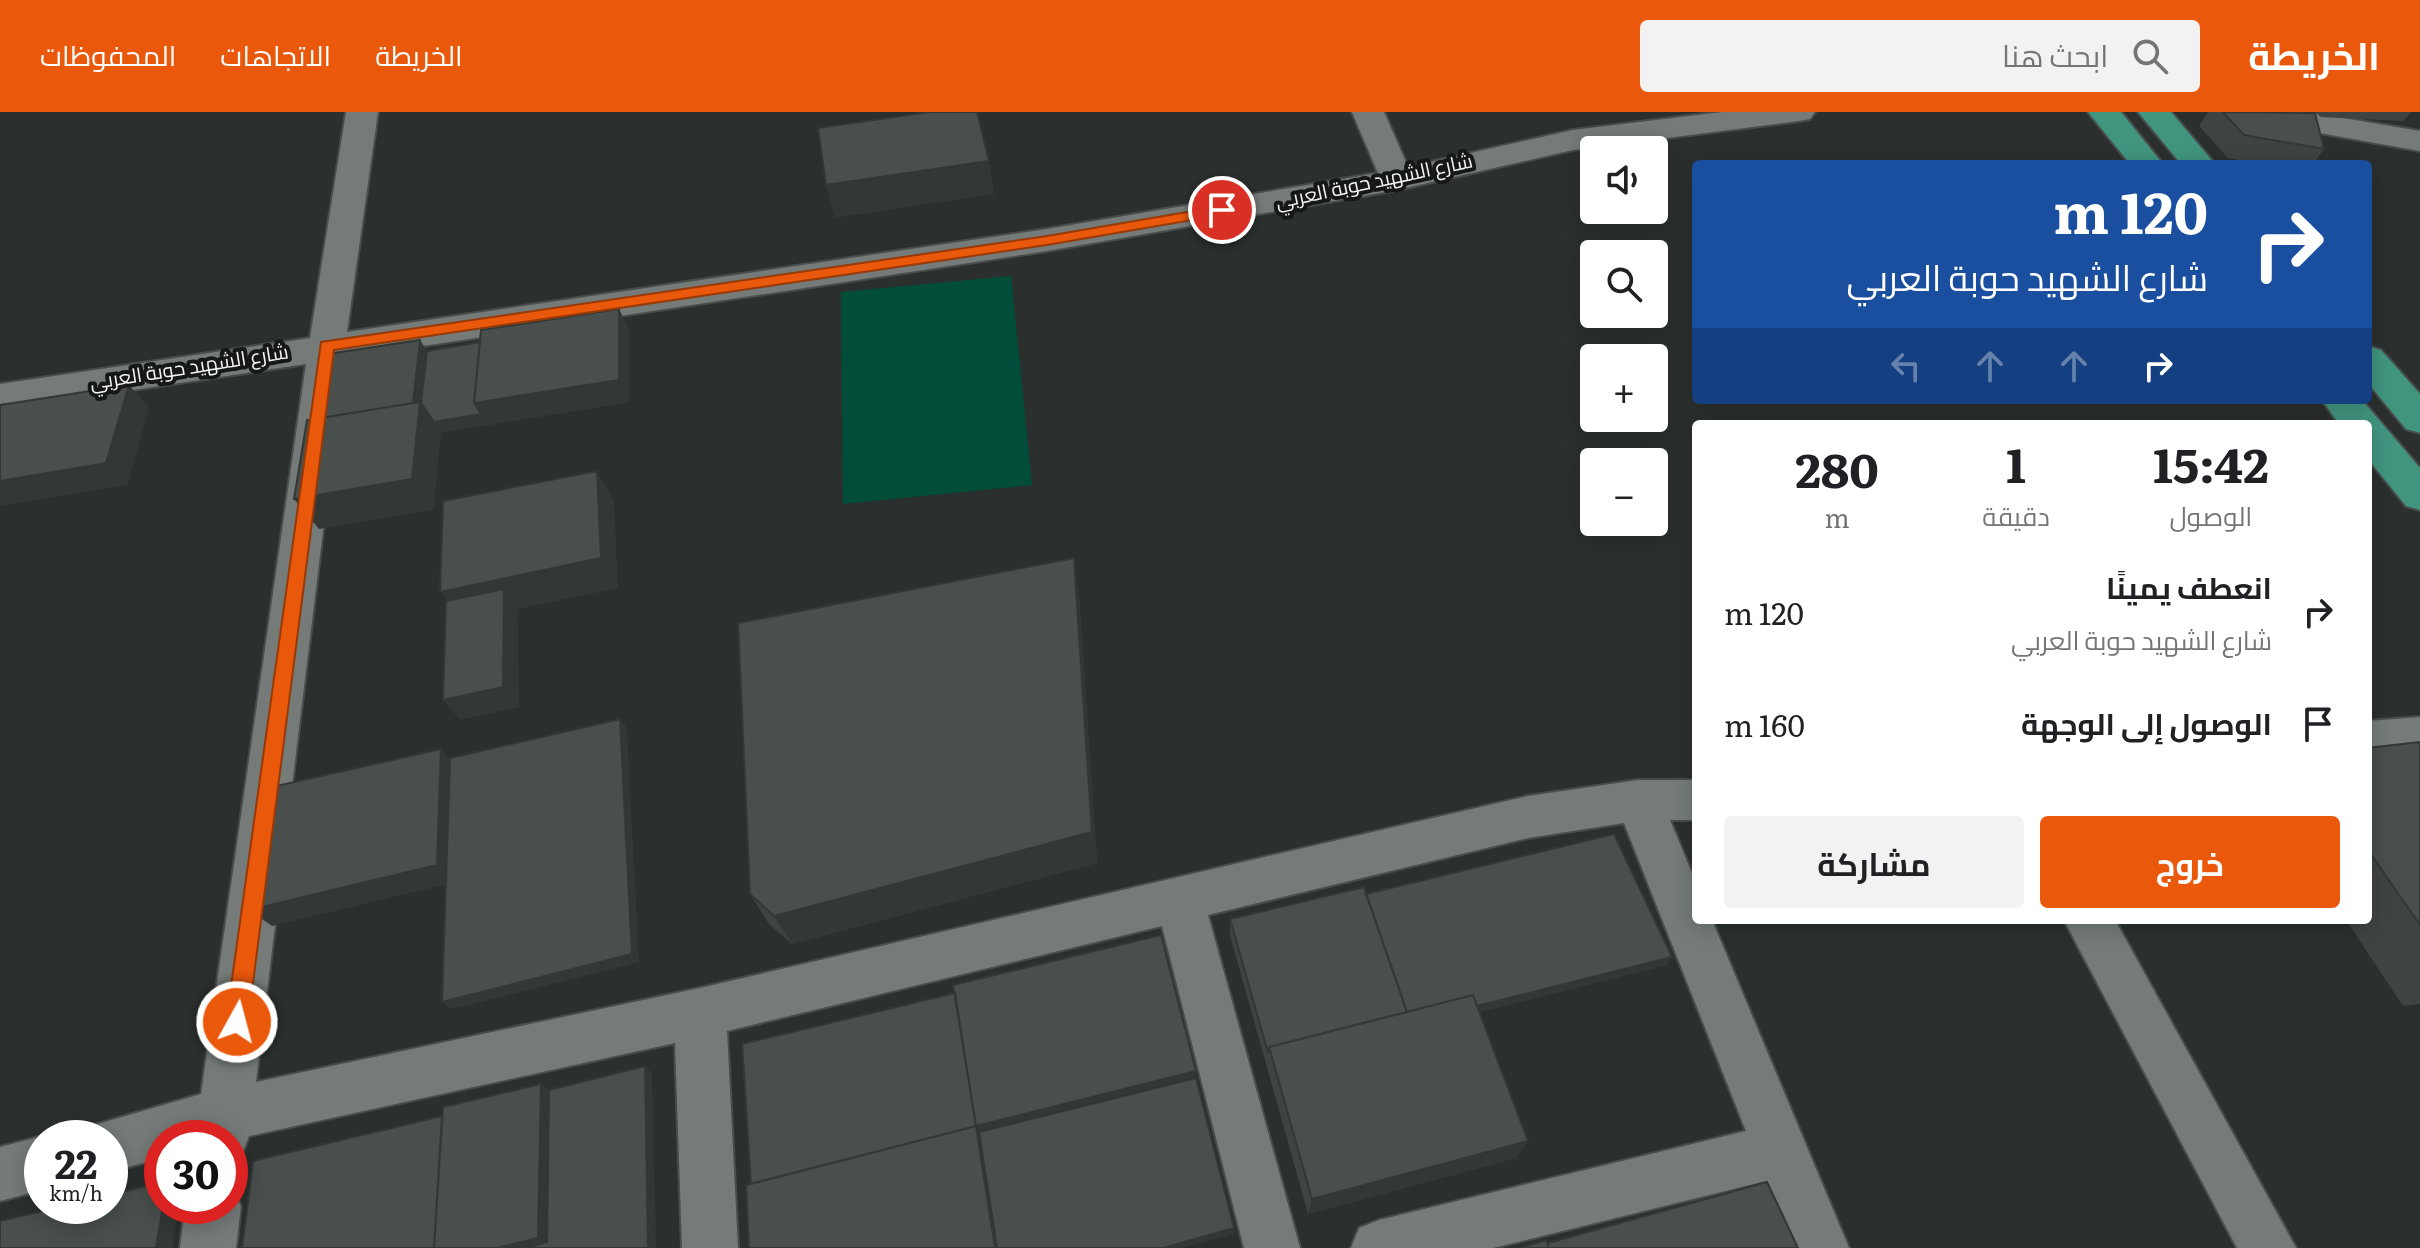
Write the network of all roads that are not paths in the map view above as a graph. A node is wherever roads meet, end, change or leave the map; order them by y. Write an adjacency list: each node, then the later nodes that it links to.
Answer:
1 (362, 112): 14 (street)
2 (1368, 112): 13 (street)
3 (1799, 112): 8 (street, شارع الشهيد حوبة العربي)
4 (2104, 112): 11 (main road)
5 (2154, 112): 12 (main road)
6 (2253, 112): 10 (street)
7 (2403, 112): 9 (street)
8 (1707, 117): 13 (street, شارع الشهيد حوبة العربي)
9 (2420, 125)
10 (2420, 141)
11 (2144, 160)
12 (2196, 160)
13 (1397, 180): 14 (street, شارع الشهيد حوبة العربي)
14 (327, 346): 16 (street, شارع الشهيد حوبة العربي); 29 (street)
15 (2372, 364): 18 (main road)
16 (0, 397)
17 (2344, 404): 19 (main road)
18 (2420, 419)
19 (2358, 420)
20 (2372, 437): 21 (main road)
21 (2420, 495)
22 (2420, 736): 23 (street)
23 (2372, 740)
24 (1638, 800): 25 (street); 26 (street); 31 (street)
25 (1692, 800)
26 (1179, 897): 28 (street); 37 (street)
27 (2091, 924): 40 (street)
28 (700, 1013): 30 (street); 36 (street)
29 (224, 1120)
30 (248, 1120)
31 (1780, 1150): 38 (street); 39 (street)
32 (24, 1168): 33 (street)
33 (0, 1174)
34 (211, 1224): 35 (street)
35 (208, 1248)
36 (710, 1248)
37 (1272, 1248)
38 (1379, 1248)
39 (1821, 1248)
40 (2268, 1248)

